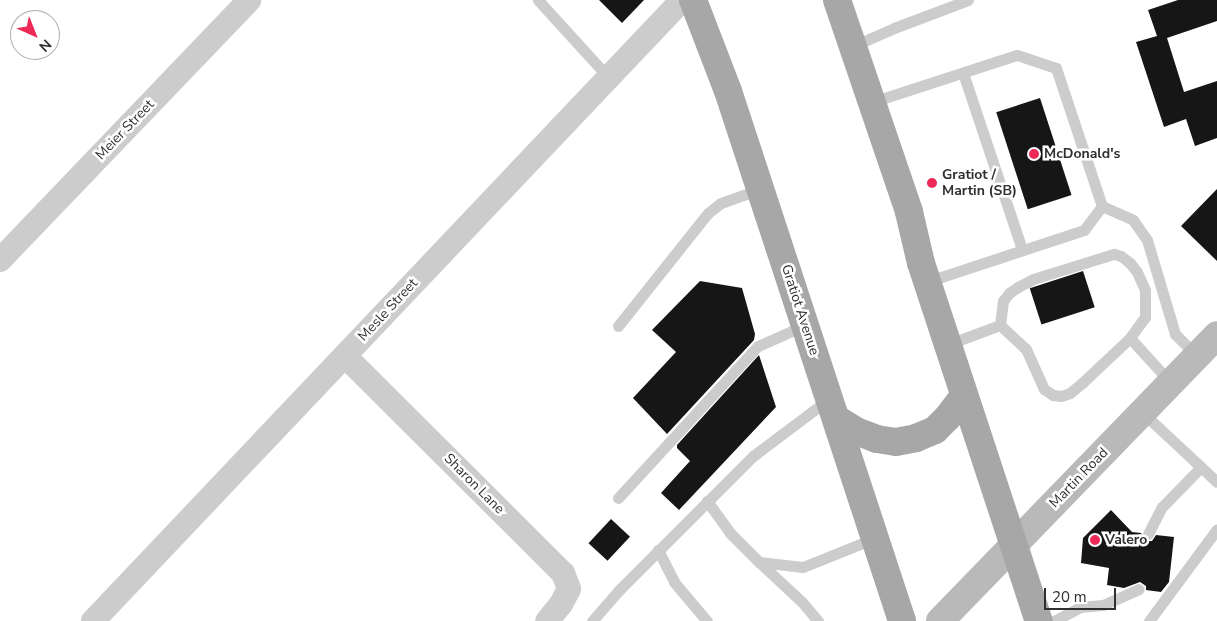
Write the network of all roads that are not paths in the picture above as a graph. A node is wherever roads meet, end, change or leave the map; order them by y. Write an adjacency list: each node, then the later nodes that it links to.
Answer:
1 (249, 0): 14 (street, Meier Street)
2 (538, 0): 9 (lane)
3 (682, 0): 9 (street, Mesle Street)
4 (694, 0): 11 (main road, Gratiot Avenue)
5 (837, 0): 7 (main road)
6 (968, 0): 7 (lane)
7 (852, 46): 10 (main road)
8 (963, 73): 10 (lane); 12 (lane); 13 (lane)
9 (608, 77): 22 (street, Mesle Street)
10 (872, 102): 15 (main road)
11 (760, 189): 16 (main road, Gratiot Avenue); 18 (lane)
12 (1102, 206): 13 (lane); 23 (lane)
13 (1022, 249): 15 (lane)
14 (0, 260)
15 (929, 281): 21 (main road)
16 (805, 325): 26 (main road, Gratiot Avenue); 30 (lane)
17 (1000, 325): 20 (lane); 20 (lane); 21 (lane)
18 (618, 326)
19 (1217, 335): 23 (street, Martin Road)
20 (1130, 338): 24 (lane)
21 (949, 344): 25 (main road)
22 (345, 356): 39 (street, Mesle Street); 40 (street, Sharon Lane)
23 (1197, 356): 24 (street, Martin Road)
24 (1171, 383): 27 (street, Martin Road)
25 (964, 396): 26 (main road); 35 (main road)
26 (833, 409): 31 (lane); 34 (main road, Gratiot Avenue)
27 (1143, 413): 28 (lane); 35 (street, Martin Road)
28 (1201, 467): 29 (lane); 33 (lane)
29 (1217, 482)
30 (618, 498)
31 (707, 501): 36 (lane); 37 (lane)
32 (1217, 529): 48 (lane)
33 (1148, 534)
34 (875, 538): 37 (lane); 44 (main road, Gratiot Avenue)
35 (1014, 545): 45 (street, Martin Road); 46 (main road)
36 (658, 550): 41 (lane); 42 (lane)
37 (759, 562): 43 (lane)
38 (1139, 589): 47 (lane)
39 (93, 621)
40 (547, 621)
41 (592, 621)
42 (707, 621)
43 (818, 621)
44 (902, 621)
45 (940, 621)
46 (1039, 621)
47 (1054, 621)
48 (1149, 621)

